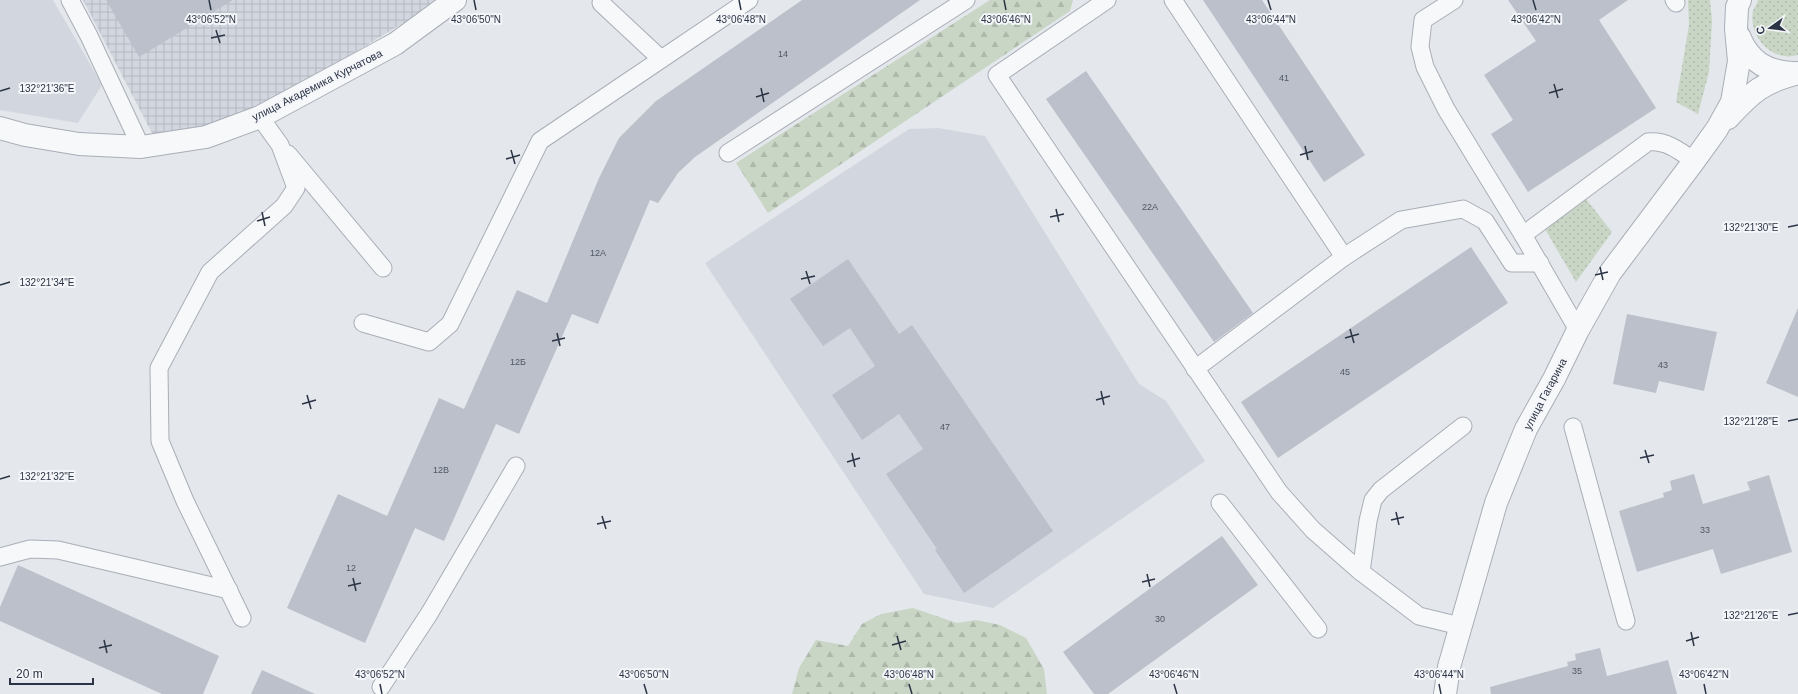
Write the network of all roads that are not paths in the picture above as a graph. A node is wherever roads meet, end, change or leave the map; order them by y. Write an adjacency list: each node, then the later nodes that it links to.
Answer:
1 (70, 0): 17 (lane)
2 (455, 0): 13 (street, улица Академика Курчатова)
3 (749, 0): 11 (lane)
4 (966, 0): 18 (lane)
5 (1174, 0): 21 (lane)
6 (1454, 0): 20 (lane)
7 (1099, 2): 26 (lane)
8 (1738, 2): 10 (street)
9 (601, 3): 11 (lane)
10 (1736, 29): 12 (street); 15 (street)
11 (661, 59): 24 (lane)
12 (1798, 73): 15 (street)
13 (260, 117): 16 (lane); 17 (street, улица Академика Курчатова)
14 (0, 128): 17 (street, улица Академика Курчатова)
15 (1717, 129): 19 (street, улица Гагарина)
16 (280, 145): 23 (lane); 33 (lane)
17 (141, 147)
18 (728, 153)
19 (1694, 161): 20 (lane); 25 (street, улица Гагарина)
20 (1524, 235): 22 (lane)
21 (1344, 257): 22 (lane); 26 (lane)
22 (1540, 263): 25 (lane)
23 (383, 268)
24 (363, 323)
25 (1578, 330): 36 (street, улица Гагарина)
26 (1195, 370): 32 (lane)
27 (1463, 426): 32 (lane)
28 (1573, 427): 35 (lane)
29 (516, 466): 38 (lane)
30 (1220, 503): 37 (lane)
31 (0, 557): 33 (lane)
32 (1361, 572): 36 (lane)
33 (229, 590): 34 (lane)
34 (242, 618)
35 (1626, 622)
36 (1460, 626): 39 (street, улица Гагарина)
37 (1318, 629)
38 (381, 687)
39 (1444, 694)

